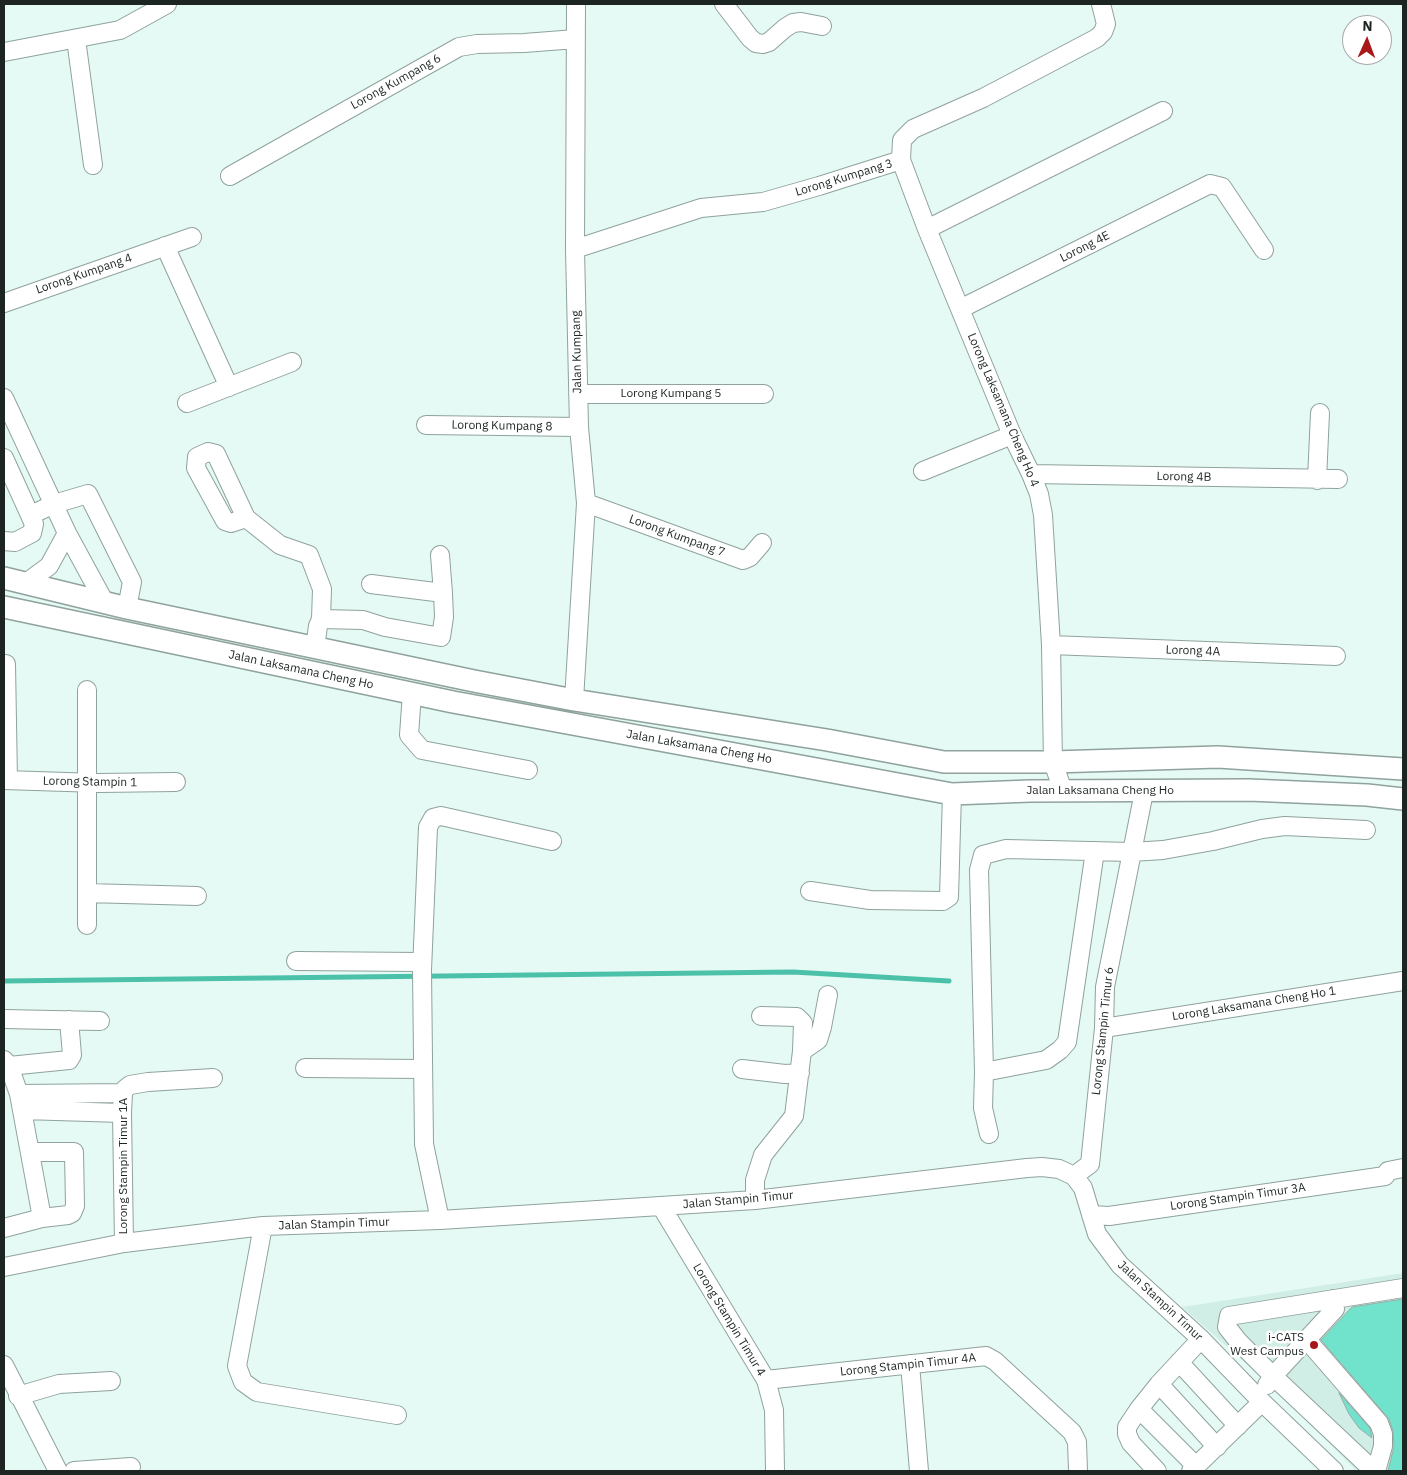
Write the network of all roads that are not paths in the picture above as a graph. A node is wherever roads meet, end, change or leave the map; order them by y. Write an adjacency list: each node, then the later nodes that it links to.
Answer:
1 (167, 4): 6 (street)
2 (576, 4): 7 (street, Jalan Kumpang)
3 (724, 4): 5 (street)
4 (1101, 4): 10 (street, Lorong Kumpang 3)
5 (822, 26)
6 (76, 38): 8 (street); 11 (street)
7 (576, 40): 12 (street, Lorong Kumpang 6); 16 (street, Jalan Kumpang)
8 (4, 52)
9 (1163, 111): 13 (street)
10 (901, 160): 13 (street, Lorong Laksamana Cheng Ho 4); 16 (street, Lorong Kumpang 3)
11 (94, 165)
12 (230, 176)
13 (927, 229): 19 (street, Lorong Laksamana Cheng Ho 4)
14 (192, 237): 15 (street, Lorong Kumpang 4)
15 (165, 246): 18 (street, Lorong Kumpang 4); 21 (street)
16 (575, 249): 22 (street, Jalan Kumpang)
17 (1264, 250): 19 (street, Lorong 4E)
18 (4, 303)
19 (960, 310): 29 (street, Lorong Laksamana Cheng Ho 4)
20 (292, 362): 21 (street)
21 (229, 387): 25 (street)
22 (578, 394): 23 (street, Lorong Kumpang 5); 28 (street, Jalan Kumpang)
23 (764, 394)
24 (4, 398): 35 (street)
25 (186, 404)
26 (1320, 413): 34 (street)
27 (426, 425): 28 (street, Lorong Kumpang 8)
28 (579, 427): 36 (street, Jalan Kumpang)
29 (1012, 435): 31 (street); 32 (street, Lorong Laksamana Cheng Ho 4)
30 (4, 458): 37 (street)
31 (922, 471)
32 (1031, 474): 34 (street, Lorong 4B); 51 (street, Lorong Laksamana Cheng Ho 4)
33 (1338, 479): 34 (street, Lorong 4B)
34 (1317, 480)
35 (54, 504): 37 (street); 39 (street); 49 (street)
36 (586, 504): 41 (street, Lorong Kumpang 7); 57 (street, Jalan Kumpang)
37 (30, 514): 40 (street)
38 (246, 518): 50 (street)
39 (67, 533): 44 (street); 47 (street)
40 (4, 541)
41 (762, 543)
42 (440, 555): 46 (street)
43 (4, 578): 44 (main road, Jalan Laksamana Cheng Ho)
44 (26, 583): 47 (main road, Jalan Laksamana Cheng Ho)
45 (371, 584): 46 (street)
46 (444, 593): 50 (street)
47 (104, 603): 49 (main road, Jalan Laksamana Cheng Ho)
48 (4, 607): 56 (main road, Jalan Laksamana Cheng Ho)
49 (126, 608): 52 (main road, Jalan Laksamana Cheng Ho)
50 (321, 619): 52 (street)
51 (1051, 645): 53 (street, Lorong 4A); 58 (street, Lorong Laksamana Cheng Ho 4)
52 (315, 648): 57 (main road, Jalan Laksamana Cheng Ho)
53 (1336, 656)
54 (6, 664): 61 (street)
55 (87, 690): 63 (street)
56 (412, 693): 60 (street); 66 (main road, Jalan Laksamana Cheng Ho)
57 (574, 700): 58 (main road, Jalan Laksamana Cheng Ho)
58 (1053, 762): 59 (main road, Jalan Laksamana Cheng Ho); 64 (street, Lorong Laksamana Cheng Ho 4)
59 (1403, 769)
60 (528, 770)
61 (6, 780): 63 (street, Lorong Stampin 1)
62 (176, 782): 63 (street, Lorong Stampin 1)
63 (86, 783): 73 (street)
64 (1063, 791): 65 (main road, Jalan Laksamana Cheng Ho); 66 (main road, Jalan Laksamana Cheng Ho)
65 (1144, 792): 67 (main road, Jalan Laksamana Cheng Ho); 71 (street, Lorong Stampin Timur 6)
66 (952, 794): 72 (street)
67 (1403, 799)
68 (1366, 830): 71 (street)
69 (552, 841): 77 (street)
70 (1095, 851): 71 (street); 90 (street); 90 (street)
71 (1132, 852): 84 (street, Lorong Stampin Timur 6)
72 (810, 891)
73 (87, 893): 74 (street); 75 (street)
74 (196, 896)
75 (87, 925)
76 (296, 961): 77 (street)
77 (422, 966): 88 (street)
78 (1403, 981): 84 (street, Lorong Laksamana Cheng Ho 1)
79 (828, 995): 85 (street)
80 (761, 1016): 85 (street)
81 (4, 1019): 82 (street)
82 (69, 1020): 83 (street); 86 (street)
83 (100, 1021)
84 (1104, 1028): 99 (street, Lorong Stampin Timur 6)
85 (802, 1051): 91 (street)
86 (6, 1063): 94 (street)
87 (305, 1068): 88 (street)
88 (423, 1069): 106 (street)
89 (742, 1069): 91 (street)
90 (984, 1072): 96 (street)
91 (800, 1073): 102 (street)
92 (213, 1078): 93 (street, Lorong Stampin Timur 1A)
93 (123, 1093): 94 (street); 95 (street, Lorong Stampin Timur 1A)
94 (21, 1102): 95 (street); 97 (street)
95 (122, 1113): 109 (street, Lorong Stampin Timur 1A)
96 (989, 1134)
97 (31, 1152): 105 (street); 105 (street)
98 (1403, 1168): 100 (street)
99 (1074, 1176): 102 (street, Jalan Stampin Timur); 104 (street, Jalan Stampin Timur)
100 (1385, 1176): 101 (street); 104 (street, Lorong Stampin Timur 3A)
101 (1403, 1178)
102 (755, 1200): 103 (street, Jalan Stampin Timur)
103 (660, 1206): 106 (street, Jalan Stampin Timur); 119 (street, Lorong Stampin Timur 4)
104 (1092, 1215): 113 (street, Jalan Stampin Timur)
105 (42, 1218): 108 (street)
106 (440, 1220): 107 (street, Jalan Stampin Timur)
107 (263, 1226): 109 (street, Jalan Stampin Timur); 125 (street)
108 (4, 1228)
109 (124, 1243): 110 (street, Jalan Stampin Timur)
110 (4, 1267)
111 (1403, 1288): 112 (street)
112 (1333, 1299): 114 (street); 118 (street)
113 (1201, 1339): 115 (street); 123 (street, Jalan Stampin Timur)
114 (1306, 1340): 118 (street); 137 (street)
115 (1179, 1362): 121 (street); 126 (street)
116 (910, 1364): 119 (street, Lorong Stampin Timur 4A); 133 (street); 134 (street, Lorong Stampin Timur 4A)
117 (4, 1365): 122 (street)
118 (1272, 1376): 123 (street); 137 (street)
119 (766, 1380): 132 (street, Lorong Stampin Timur 4)
120 (111, 1381): 122 (street)
121 (1159, 1384): 124 (street); 127 (street)
122 (18, 1396): 130 (street)
123 (1260, 1400): 126 (street); 136 (street, Jalan Stampin Timur)
124 (1139, 1409): 129 (street); 135 (street)
125 (397, 1414)
126 (1238, 1426): 127 (street)
127 (1217, 1447): 129 (street)
128 (131, 1467): 131 (street)
129 (1193, 1469)
130 (58, 1471)
131 (74, 1471)
132 (775, 1471)
133 (919, 1471)
134 (1078, 1471)
135 (1157, 1471)
136 (1334, 1471)
137 (1375, 1471)

